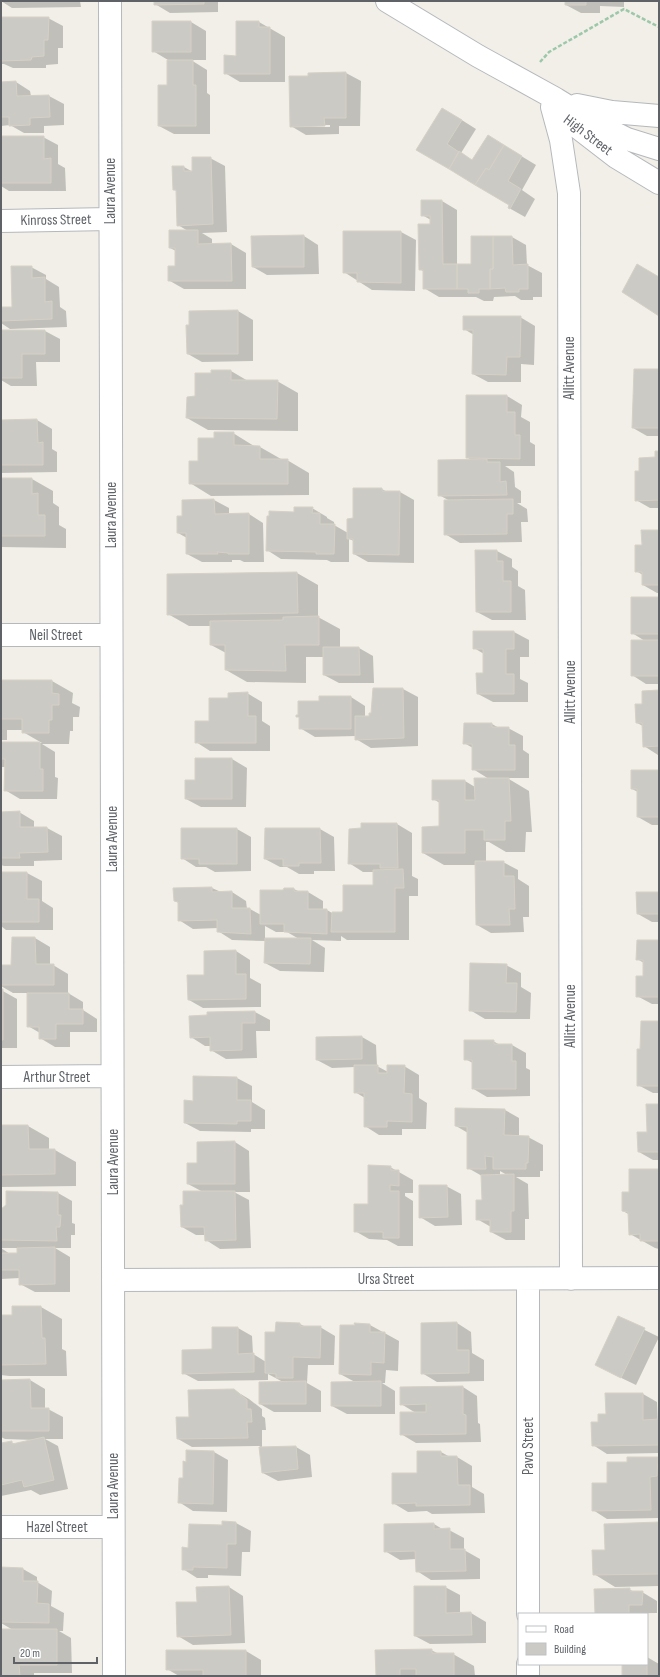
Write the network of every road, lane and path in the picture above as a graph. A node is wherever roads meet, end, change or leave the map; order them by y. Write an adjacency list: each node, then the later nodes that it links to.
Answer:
1 (110, 1): 9 (street, Laura Avenue)
2 (387, 1): 4 (street, High Street)
3 (659, 27): 4 (path)
4 (521, 81): 5 (street, High Street)
5 (554, 103): 6 (street, High Street); 7 (street, High Street); 8 (street, High Street); 17 (street, Allitt Avenue)
6 (659, 116)
7 (659, 149)
8 (659, 183)
9 (110, 220): 10 (street, Kinross Street); 12 (street, Laura Avenue)
10 (1, 221)
11 (1, 635): 12 (street, Neil Street)
12 (111, 635): 13 (street, Laura Avenue)
13 (112, 1076): 14 (street, Arthur Street); 18 (street, Laura Avenue)
14 (1, 1077)
15 (659, 1278): 17 (street, Ursa Street)
16 (528, 1279): 17 (street, Ursa Street); 18 (street, Ursa Street); 21 (street, Pavo Street)
17 (571, 1279)
18 (113, 1280): 19 (street, Laura Avenue)
19 (114, 1527): 20 (street, Hazel Street); 23 (street, Laura Avenue)
20 (1, 1528)
21 (528, 1613)
22 (528, 1665): 24 (street)
23 (114, 1676)
24 (528, 1676)

